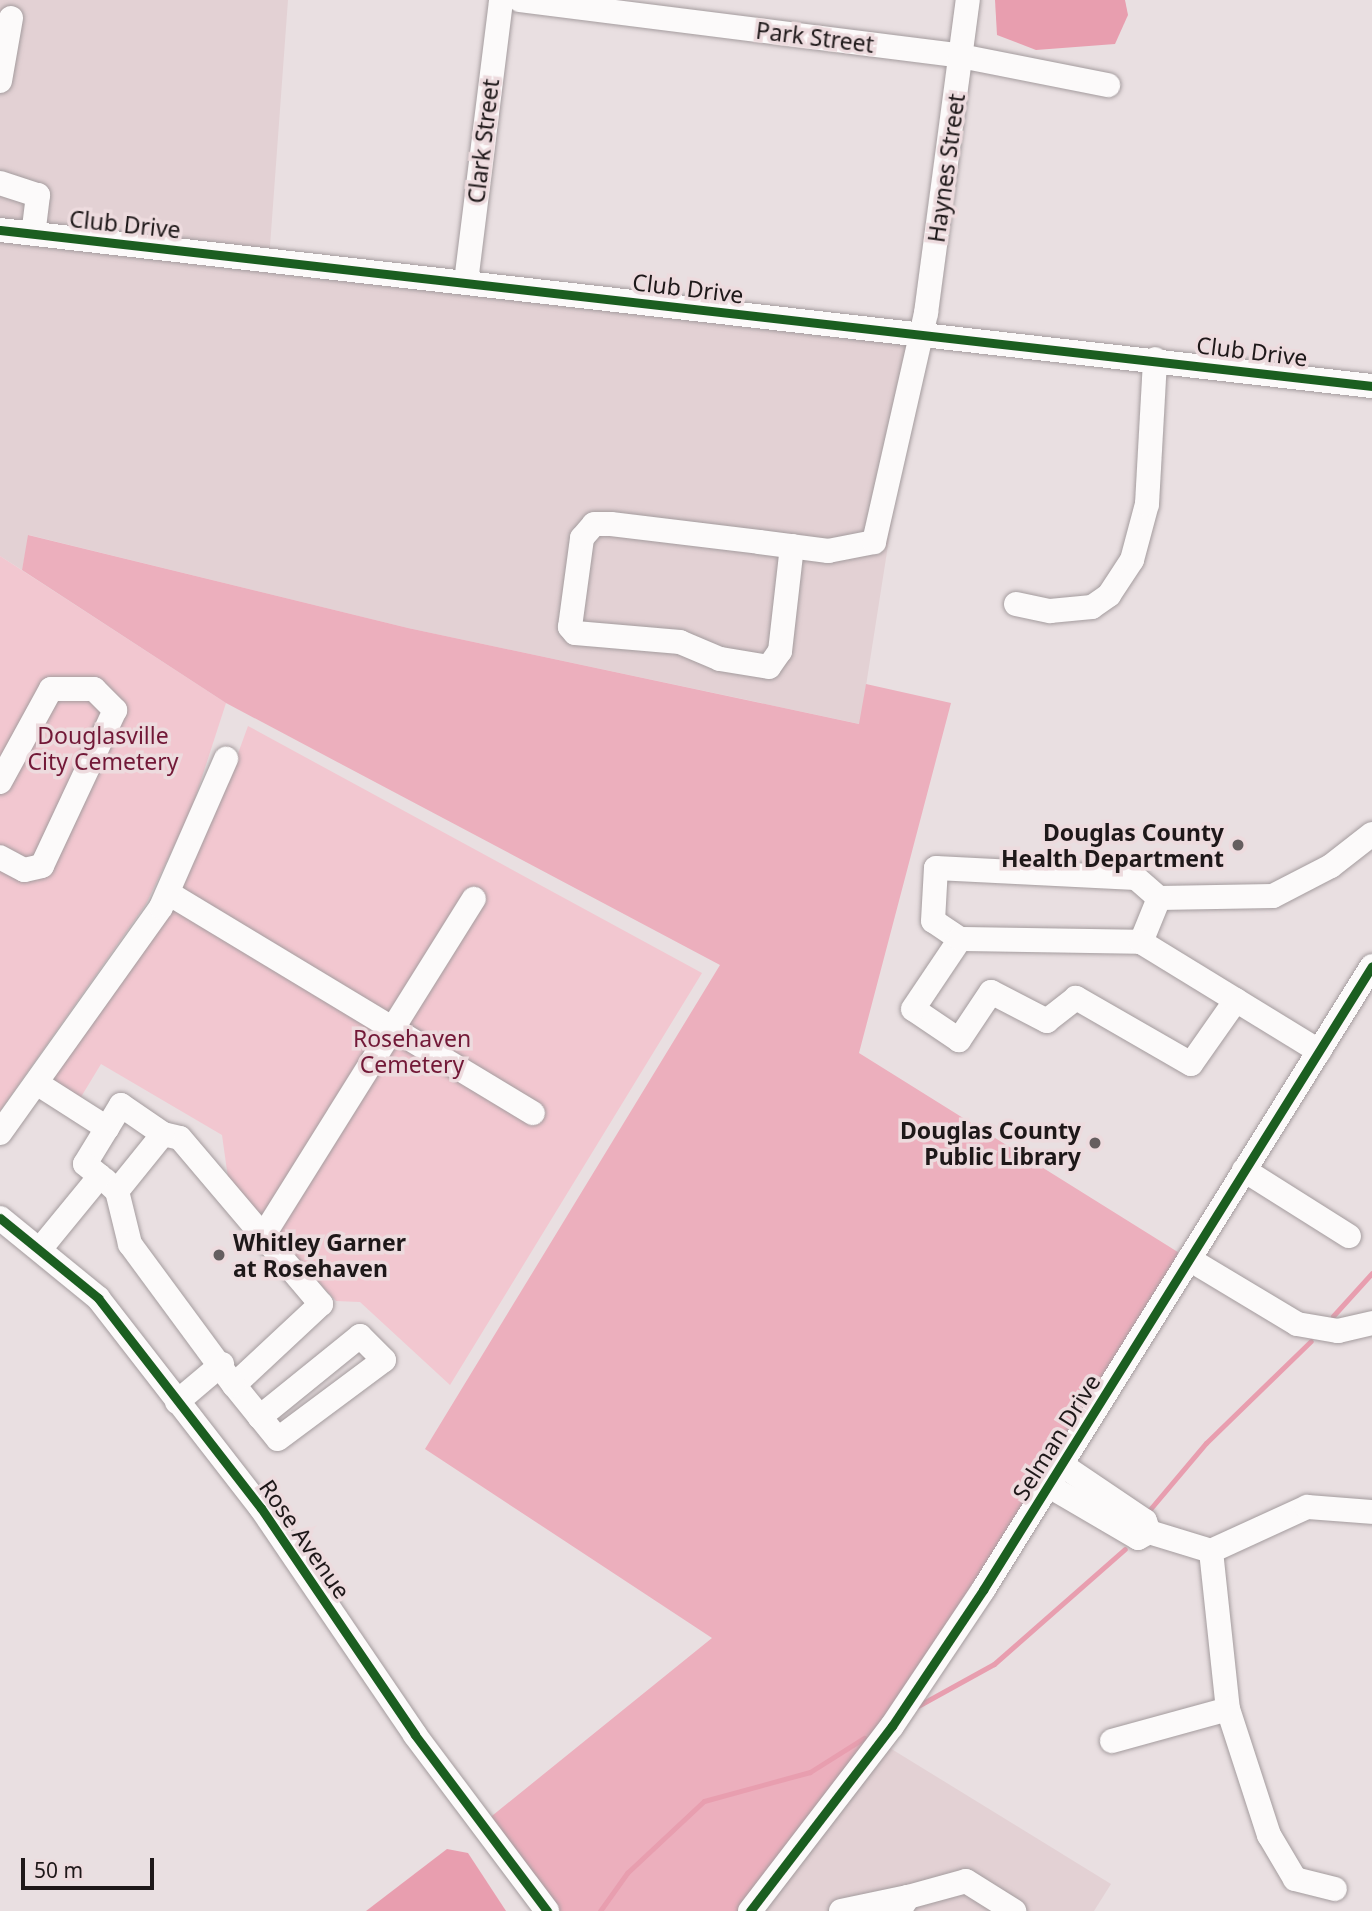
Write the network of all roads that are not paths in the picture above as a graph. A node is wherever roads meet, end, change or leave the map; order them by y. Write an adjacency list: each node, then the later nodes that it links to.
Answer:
1 (501, 0): 11 (street, Clark Street)
2 (520, 0): 5 (street, Park Street)
3 (968, 0): 5 (street, Haynes Street)
4 (12, 7): 6 (street)
5 (961, 56): 7 (street, Park Street); 12 (street, Haynes Street)
6 (1, 85)
7 (1108, 85)
8 (0, 183): 10 (street)
9 (0, 230): 10 (street, Club Drive)
10 (33, 234): 11 (street, Club Drive)
11 (466, 282): 12 (street, Club Drive)
12 (920, 335): 13 (street, Club Drive); 15 (street, Haynes Street)
13 (1155, 359): 14 (street, Club Drive); 16 (street)
14 (1372, 386)
15 (792, 546): 15 (street, Haynes Street)
16 (1016, 604)
17 (226, 759): 21 (street)
18 (0, 782): 20 (street)
19 (1372, 834): 22 (street)
20 (0, 857)
21 (168, 893): 28 (street); 30 (street)
22 (1159, 898): 24 (street); 25 (street)
23 (474, 899): 28 (street)
24 (960, 939): 25 (street); 27 (street)
25 (1141, 942): 27 (street)
26 (1368, 982): 29 (street, Selman Drive)
27 (1236, 1000): 29 (street)
28 (394, 1029): 31 (street); 38 (street)
29 (1319, 1051): 35 (street, Selman Drive)
30 (38, 1084): 32 (street); 33 (street)
31 (533, 1113)
32 (107, 1128): 34 (street); 36 (street)
33 (0, 1133)
34 (163, 1133): 36 (street); 38 (street)
35 (1244, 1170): 39 (street); 41 (street, Selman Drive)
36 (109, 1184): 40 (street); 43 (street)
37 (0, 1218): 40 (street, Rose Avenue)
38 (265, 1233): 43 (street)
39 (1349, 1236)
40 (41, 1248): 44 (street, Rose Avenue)
41 (1189, 1259): 42 (street); 46 (street, Selman Drive)
42 (1372, 1323)
43 (228, 1374): 44 (street); 45 (street)
44 (177, 1402): 56 (street, Rose Avenue)
45 (260, 1417): 45 (street)
46 (1062, 1465): 47 (street, Selman Drive); 49 (street)
47 (1049, 1486): 49 (street); 55 (street, Selman Drive)
48 (1372, 1512): 50 (street)
49 (1149, 1532): 50 (street)
50 (1211, 1550): 51 (street)
51 (1228, 1709): 52 (street); 53 (street)
52 (1112, 1741)
53 (1335, 1889)
54 (903, 1904): 57 (street); 58 (street)
55 (753, 1910)
56 (547, 1911)
57 (841, 1911)
58 (1014, 1911)

